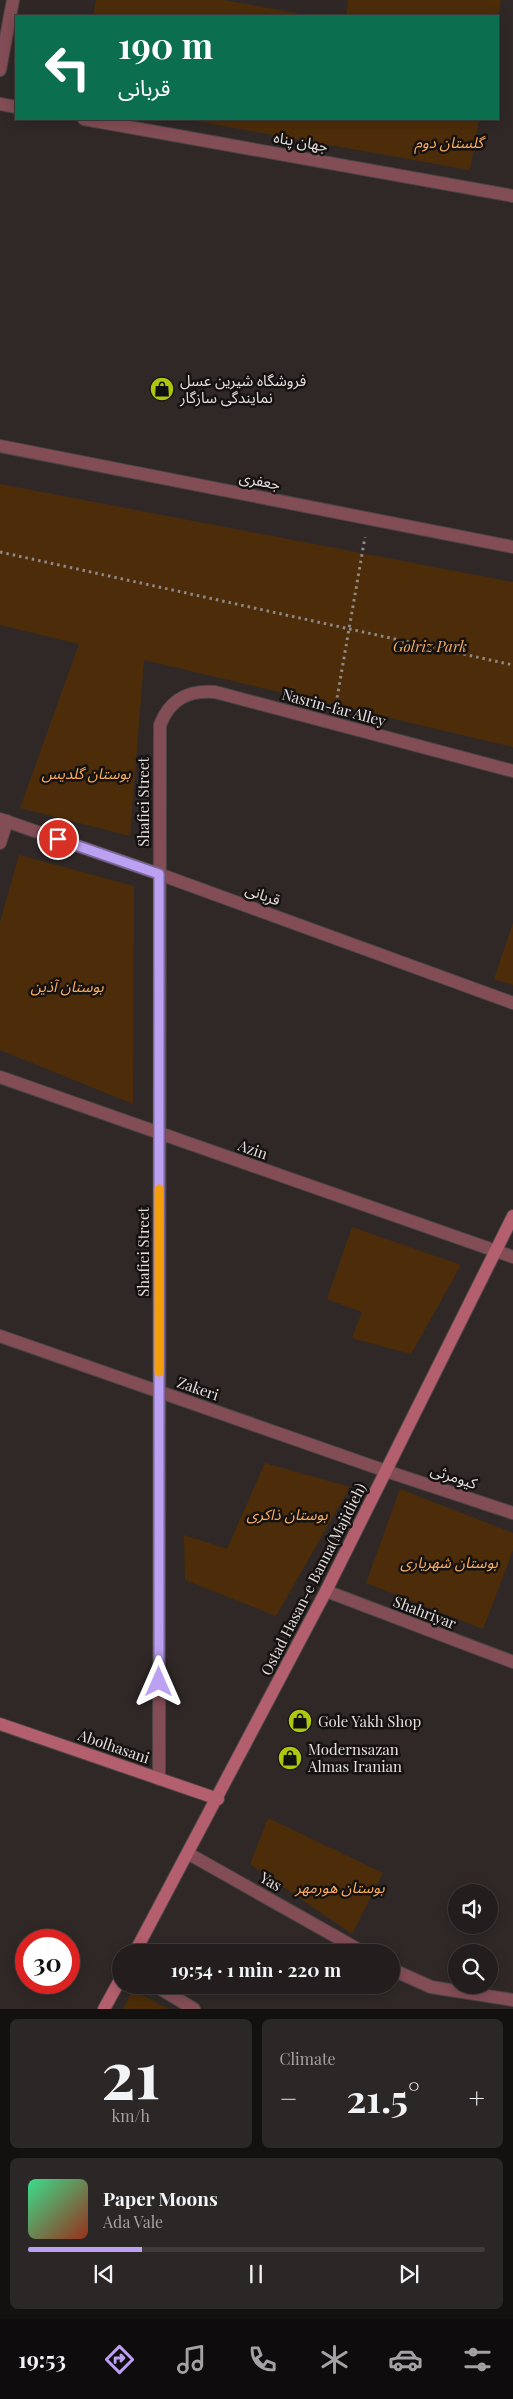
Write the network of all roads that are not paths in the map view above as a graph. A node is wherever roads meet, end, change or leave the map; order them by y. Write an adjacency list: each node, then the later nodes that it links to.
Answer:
1 (13, 0): 2 (street)
2 (0, 70)
3 (0, 104): 4 (street)
4 (15, 107)
5 (90, 120): 6 (street, جهان پناه)
6 (513, 196)
7 (0, 446): 8 (street, جعفری)
8 (513, 547)
9 (160, 725): 10 (street, Nasrin-far Alley); 13 (street, Shafiei Street)
10 (513, 771)
11 (3, 820): 12 (street); 13 (street, قربانی)
12 (0, 843)
13 (159, 874): 14 (street, قربانی); 16 (street, Shafiei Street)
14 (513, 1003)
15 (0, 1077): 16 (street, Azin)
16 (159, 1133): 18 (street, Azin); 21 (street, Shafiei Street)
17 (513, 1216): 18 (main road, Ostad Hasan-e Banna(Majidieh))
18 (495, 1251): 19 (street, Azin); 22 (main road, Ostad Hasan-e Banna(Majidieh))
19 (513, 1257)
20 (0, 1336): 21 (street, Zakeri)
21 (160, 1392): 22 (street, Zakeri); 27 (street, Shafiei Street)
22 (386, 1471): 23 (street, کیومرثی); 24 (main road, Ostad Hasan-e Banna(Majidieh))
23 (513, 1513)
24 (326, 1591): 25 (street, Shahriyar); 28 (main road, Ostad Hasan-e Banna(Majidieh))
25 (513, 1662)
26 (0, 1724): 27 (main road, Abolhasani)
27 (159, 1779): 28 (main road, Abolhasani)
28 (218, 1799): 29 (main road, Ostad Hasan-e Banna(Majidieh))
29 (189, 1854): 30 (main road, Ostad Hasan-e Banna(Majidieh)); 31 (street, Yas)
30 (139, 1944)
31 (349, 1944)
32 (400, 1972): 35 (street)
33 (112, 1994): 36 (main road)
34 (169, 1994): 37 (street)
35 (513, 2000)
36 (104, 2009)
37 (194, 2009)

